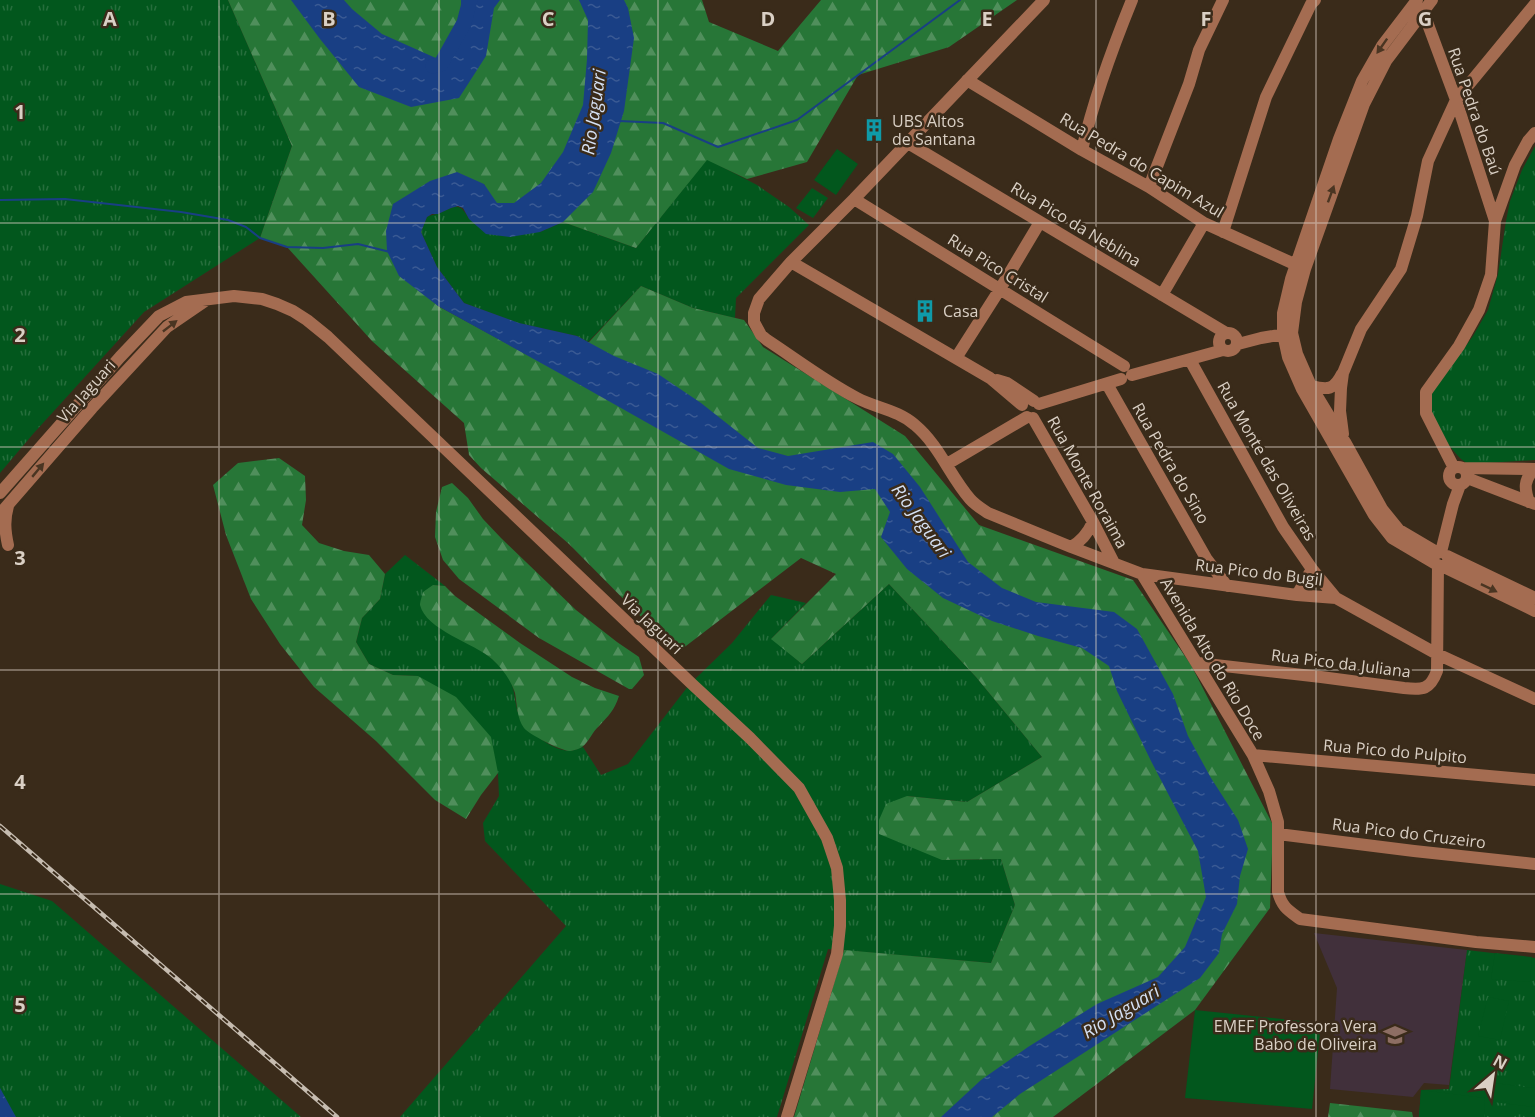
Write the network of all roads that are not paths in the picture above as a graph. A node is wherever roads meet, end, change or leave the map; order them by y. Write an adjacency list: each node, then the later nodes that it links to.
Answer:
1 (1044, 0): 8 (street, Avenida Alto do Rio Doce)
2 (1132, 0): 12 (street)
3 (1223, 0): 13 (street)
4 (1315, 0): 18 (street)
5 (1432, 0): 7 (street)
6 (1535, 4): 9 (street)
7 (1420, 6): 9 (street, Rua Pedra do Baú); 20 (street)
8 (967, 80): 11 (street, Avenida Alto do Rio Doce); 12 (street, Rua Pedra do Capim Azul)
9 (1456, 100): 15 (street, Rua Pedra do Baú); 29 (street)
10 (1535, 133): 15 (street)
11 (908, 143): 14 (street, Avenida Alto do Rio Doce); 16 (street, Rua Pico da Neblina)
12 (1082, 150): 13 (street, Rua Pedra do Capim Azul)
13 (1149, 187): 17 (street, Rua Pedra do Capim Azul)
14 (854, 199): 19 (street, Avenida Alto do Rio Doce); 21 (street, Rua Pico Cristal)
15 (1495, 221): 39 (street, Rua Pico da Juliana)
16 (1040, 222): 21 (street); 22 (street, Rua Pico da Neblina)
17 (1204, 223): 18 (street, Rua Pedra do Capim Azul); 22 (street)
18 (1223, 232): 20 (street, Rua Pedra do Capim Azul)
19 (791, 262): 26 (street, Rua Monte Roraima); 37 (street, Avenida Alto do Rio Doce)
20 (1300, 267): 24 (street)
21 (1000, 289): 26 (street); 28 (street, Rua Pico Cristal)
22 (1162, 295): 25 (street, Rua Pico da Neblina)
23 (206, 300): 40 (street, Via Jaguari); 42 (street, Via Jaguari, one-way to 23); 65 (street, Via Jaguari)
24 (1288, 333): 25 (street); 32 (street); 47 (street)
25 (1233, 337): 27 (street)
26 (956, 358): 30 (street, Rua Monte Roraima)
27 (1190, 360): 28 (street); 49 (street, Rua Monte das Oliveiras)
28 (1126, 373): 31 (street)
29 (1343, 373): 32 (street); 36 (street)
30 (990, 378): 33 (street, Rua Monte Roraima); 34 (street, Rua Monte Roraima)
31 (1107, 384): 33 (street); 46 (street, Rua Pedra do Sino)
32 (1311, 386): 36 (street)
33 (1036, 403): 34 (street); 35 (street)
34 (1022, 405): 35 (street)
35 (1030, 418): 37 (street); 43 (street, Rua Monte Roraima)
36 (1345, 442): 47 (street)
37 (947, 464): 45 (street, Avenida Alto do Rio Doce)
38 (1534, 469): 39 (street); 41 (street)
39 (1460, 476): 41 (street); 47 (street, Rua Pico da Juliana)
40 (0, 493)
41 (1532, 503)
42 (4, 510): 44 (street)
43 (1093, 522): 45 (street); 48 (street, Rua Monte Roraima)
44 (8, 545)
45 (1071, 547): 48 (street, Avenida Alto do Rio Doce)
46 (1206, 558): 51 (street); 52 (street, Rua Pedra do Sino)
47 (1440, 559): 55 (street); 56 (street, one-way to 56); 57 (street, Rua Pico da Juliana)
48 (1113, 562): 50 (street, Avenida Alto do Rio Doce)
49 (1312, 569): 53 (street); 54 (street, Rua Monte das Oliveiras)
50 (1142, 574): 51 (street, Rua Pico do Bugil); 58 (street, Avenida Alto do Rio Doce)
51 (1192, 581): 52 (street, Rua Pico do Bugil)
52 (1227, 586): 53 (street, Rua Pico do Bugil)
53 (1297, 595): 54 (street, Rua Pico do Bugil)
54 (1336, 598): 57 (street, Rua Monte das Oliveiras)
55 (1535, 598)
56 (1535, 611)
57 (1437, 654): 58 (street, Rua Pico da Juliana); 59 (street, Rua Monte das Oliveiras)
58 (1198, 663): 60 (street, Avenida Alto do Rio Doce)
59 (1535, 699)
60 (1253, 755): 61 (street, Rua Pico do Pulpito); 62 (street, Avenida Alto do Rio Doce)
61 (1535, 780)
62 (1278, 834): 63 (street, Rua Pico do Cruzeiro); 64 (street, Avenida Alto do Rio Doce)
63 (1535, 864)
64 (1535, 947)
65 (787, 1117)

